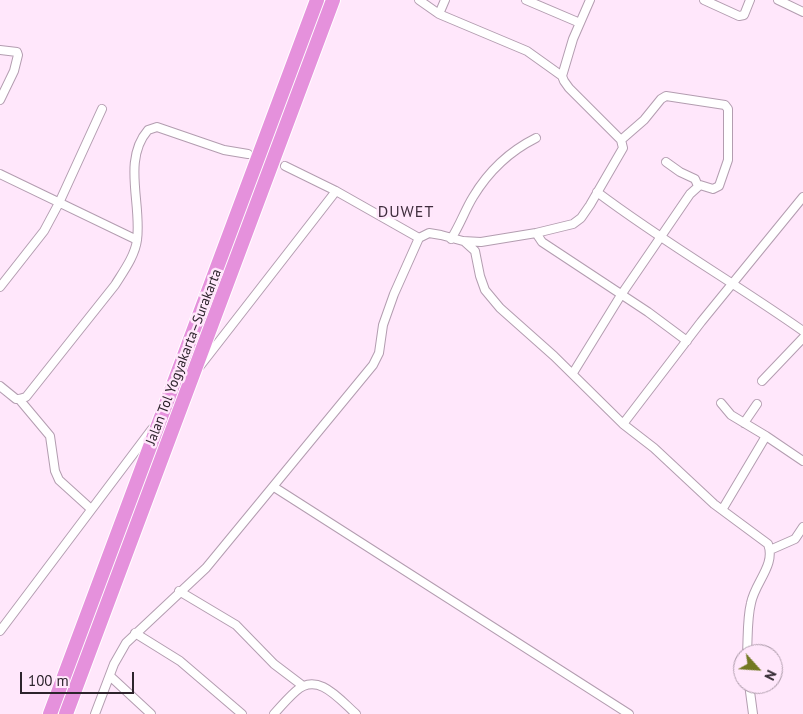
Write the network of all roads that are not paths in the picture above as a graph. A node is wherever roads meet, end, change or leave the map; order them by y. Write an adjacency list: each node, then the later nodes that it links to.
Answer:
1 (317, 0): 64 (highway, Jalan Tol Yogyakarta–Surakarta)
2 (333, 0): 65 (highway, Jalan Tol Yogyakarta–Surakarta)
3 (418, 0): 11 (street)
4 (445, 0): 11 (street)
5 (526, 0): 12 (street)
6 (590, 0): 12 (street)
7 (704, 0): 8 (street)
8 (750, 0)
9 (778, 0): 10 (street)
10 (803, 12)
11 (439, 14): 14 (street)
12 (580, 23): 14 (street)
13 (0, 50): 15 (street)
14 (562, 76): 18 (street)
15 (0, 100)
16 (102, 109): 27 (street)
17 (536, 138): 31 (street)
18 (621, 140): 23 (street); 25 (street)
19 (248, 154): 32 (street)
20 (666, 162): 23 (street)
21 (285, 166): 24 (street)
22 (0, 174): 27 (street)
23 (698, 186): 29 (street)
24 (336, 191): 30 (street); 53 (street)
25 (597, 192): 28 (street); 29 (street)
26 (803, 197): 37 (street)
27 (59, 202): 32 (street); 36 (street)
28 (536, 233): 34 (street); 38 (street)
29 (662, 236): 37 (street); 38 (street)
30 (419, 238): 31 (street); 52 (street)
31 (451, 239): 33 (street)
32 (137, 240): 45 (street)
33 (463, 241): 34 (street); 35 (street)
34 (481, 242): 35 (street)
35 (475, 251): 42 (street)
36 (1, 282)
37 (733, 283): 39 (street); 41 (street)
38 (621, 295): 41 (street); 42 (street)
39 (803, 331)
40 (803, 338): 43 (street)
41 (687, 341): 49 (street)
42 (573, 374): 49 (street)
43 (762, 381)
44 (0, 386): 45 (street)
45 (19, 399): 53 (street)
46 (721, 403): 48 (street)
47 (757, 404): 48 (street)
48 (744, 423): 50 (street)
49 (623, 424): 54 (street)
50 (766, 436): 51 (street); 54 (street)
51 (803, 461)
52 (274, 487): 57 (street); 71 (street)
53 (91, 509): 58 (street)
54 (722, 510): 56 (street)
55 (803, 526): 56 (street)
56 (770, 550): 60 (street)
57 (179, 591): 59 (street); 62 (street)
58 (0, 631)
59 (135, 632): 61 (street); 68 (street)
60 (748, 644)
61 (110, 676): 66 (street); 67 (street)
62 (303, 686): 69 (street); 70 (street)
63 (750, 694): 72 (street)
64 (50, 714)
65 (66, 714)
66 (95, 714)
67 (151, 714)
68 (242, 714)
69 (274, 714)
70 (356, 714)
71 (629, 714)
72 (753, 714)

